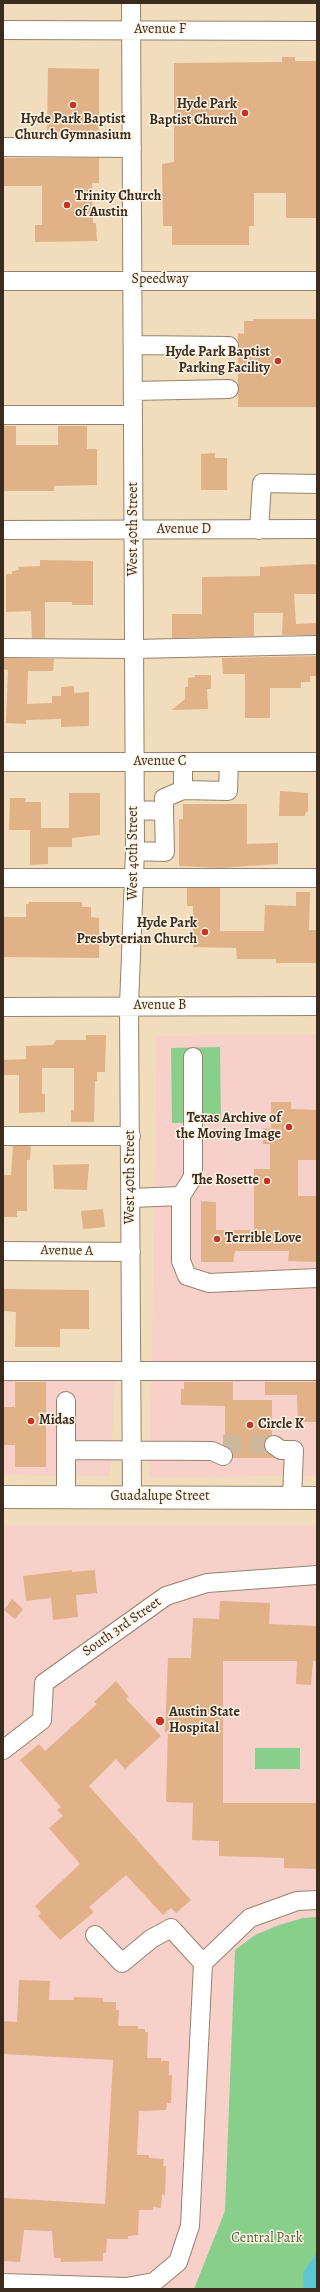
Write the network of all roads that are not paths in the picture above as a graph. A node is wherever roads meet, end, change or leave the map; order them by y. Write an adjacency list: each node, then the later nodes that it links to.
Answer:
1 (131, 3): 3 (street, West 40th Street)
2 (3, 30): 3 (street, Avenue F)
3 (131, 30): 4 (street, Avenue F); 6 (street, West 40th Street)
4 (317, 31)
5 (3, 147): 6 (street)
6 (132, 148): 7 (street, West 40th Street)
7 (134, 280): 8 (street, Speedway); 9 (street, Speedway); 10 (street, West 40th Street)
8 (3, 281)
9 (317, 281)
10 (133, 345): 11 (street); 13 (street, West 40th Street)
11 (229, 346)
12 (229, 389): 13 (street)
13 (133, 391): 15 (street, West 40th Street)
14 (3, 415): 15 (street)
15 (133, 415): 19 (street, West 40th Street)
16 (317, 484): 20 (street)
17 (317, 529): 20 (street, Avenue D)
18 (3, 530): 19 (street, Avenue D)
19 (134, 530): 20 (street, Avenue D); 23 (street, West 40th Street)
20 (259, 530)
21 (317, 645): 23 (street)
22 (3, 648): 23 (street)
23 (134, 649): 25 (street, West 40th Street)
24 (3, 762): 25 (street, Avenue C)
25 (135, 762): 26 (street, Avenue C); 30 (street, West 40th Street)
26 (183, 762): 27 (street, Avenue C); 29 (street)
27 (229, 762): 28 (street, Avenue C); 29 (street)
28 (317, 762)
29 (182, 790): 31 (street)
30 (135, 810): 31 (street); 32 (street, West 40th Street)
31 (164, 811): 32 (street)
32 (135, 851): 34 (street, West 40th Street)
33 (3, 878): 34 (street)
34 (135, 878): 35 (street); 36 (street, West 40th Street)
35 (317, 878)
36 (130, 1006): 37 (street, Avenue B); 38 (street, Avenue B); 41 (street, West 40th Street)
37 (317, 1006)
38 (3, 1007)
39 (193, 1057): 42 (street)
40 (3, 1136): 41 (street)
41 (132, 1136): 43 (street, West 40th Street)
42 (181, 1196): 43 (street); 46 (street)
43 (131, 1198): 45 (street, West 40th Street)
44 (3, 1251): 45 (street, Avenue A)
45 (131, 1252): 47 (street, West 40th Street)
46 (317, 1278)
47 (132, 1370): 48 (street); 49 (street); 52 (street, West 40th Street)
48 (3, 1371)
49 (317, 1371)
50 (66, 1401): 51 (street)
51 (66, 1450): 52 (street); 56 (street)
52 (132, 1450): 53 (street); 57 (street, West 40th Street)
53 (219, 1450)
54 (277, 1450): 58 (street)
55 (3, 1498): 56 (main road, Guadalupe Street)
56 (66, 1498): 57 (main road, Guadalupe Street)
57 (132, 1498): 58 (main road, Guadalupe Street)
58 (292, 1498): 59 (main road, Guadalupe Street)
59 (317, 1498)
60 (317, 1576): 61 (street, South 3rd Street)
61 (3, 1750)
62 (317, 1900): 64 (street)
63 (94, 1935): 64 (street)
64 (203, 1963): 65 (street)
65 (3, 2283)

